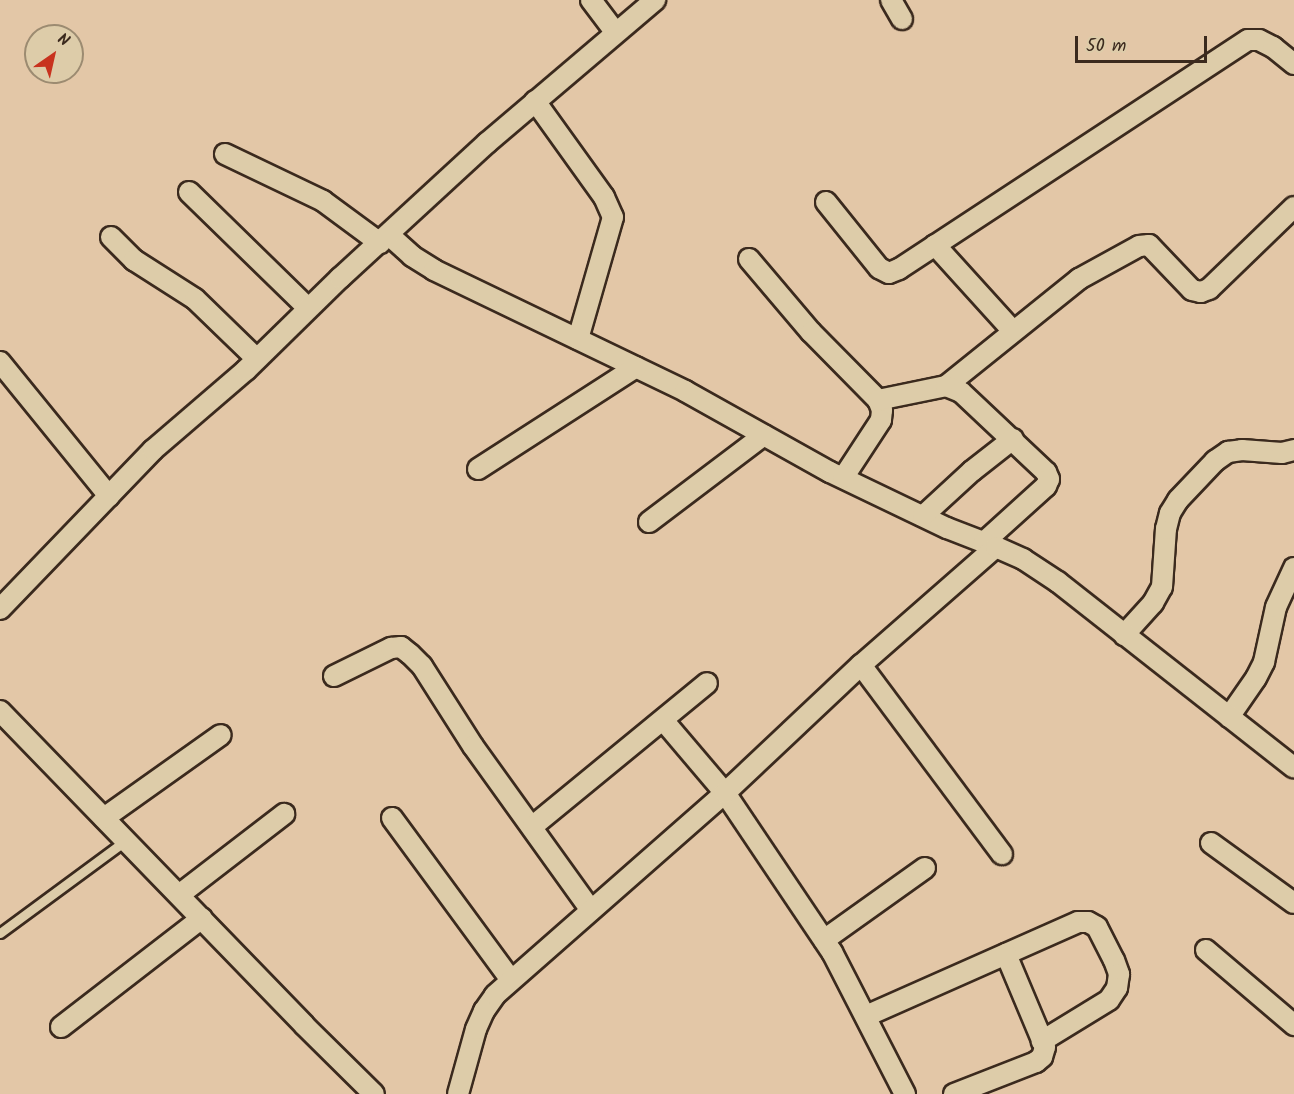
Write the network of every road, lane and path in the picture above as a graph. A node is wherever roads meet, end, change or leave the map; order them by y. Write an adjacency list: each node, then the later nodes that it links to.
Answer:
1 (591, 0): 5 (street)
2 (655, 0): 5 (street)
3 (891, 0): 4 (street)
4 (902, 19)
5 (616, 33): 7 (street)
6 (1294, 64): 14 (street)
7 (535, 101): 13 (street); 18 (street)
8 (225, 154): 13 (street)
9 (189, 192): 16 (street)
10 (826, 202): 14 (street)
11 (1294, 207): 17 (street)
12 (111, 237): 19 (street)
13 (385, 239): 16 (street); 18 (street)
14 (935, 245): 17 (street)
15 (749, 259): 23 (street)
16 (308, 309): 19 (street)
17 (1012, 330): 22 (street)
18 (578, 339): 21 (street)
19 (257, 359): 29 (street)
20 (0, 362): 29 (street)
21 (636, 367): 24 (street); 27 (street)
22 (946, 386): 23 (street); 25 (street)
23 (878, 400): 28 (street)
24 (764, 435): 28 (street); 31 (street)
25 (1013, 439): 30 (street); 32 (street)
26 (1294, 450): 35 (street)
27 (478, 469)
28 (843, 478): 30 (street)
29 (109, 496): 34 (street)
30 (923, 516): 32 (street)
31 (649, 522)
32 (990, 544): 35 (street); 36 (street)
33 (1294, 568): 40 (street)
34 (0, 609)
35 (1124, 635): 40 (street)
36 (861, 664): 44 (street); 51 (street)
37 (334, 676): 48 (street)
38 (707, 683): 41 (street)
39 (0, 711): 46 (street)
40 (1229, 717): 43 (street)
41 (663, 720): 44 (street); 48 (street)
42 (221, 735): 46 (street)
43 (1294, 768)
44 (725, 793): 55 (street); 58 (street)
45 (284, 814): 53 (street)
46 (104, 818): 49 (street)
47 (392, 818): 61 (street)
48 (532, 826): 55 (street)
49 (125, 841): 53 (street); 57 (lane)
50 (1210, 843): 54 (street)
51 (1002, 854)
52 (925, 868): 58 (street)
53 (179, 895): 56 (street)
54 (1294, 903)
55 (591, 910): 61 (street)
56 (202, 918): 64 (street); 66 (street)
57 (0, 933)
58 (824, 940): 62 (street)
59 (1206, 950): 63 (street)
60 (1006, 954): 62 (street); 65 (street); 65 (street)
61 (511, 980): 67 (street)
62 (866, 1016): 68 (street)
63 (1294, 1025)
64 (61, 1027)
65 (1042, 1041): 69 (street)
66 (374, 1094)
67 (458, 1094)
68 (904, 1094)
69 (954, 1094)

